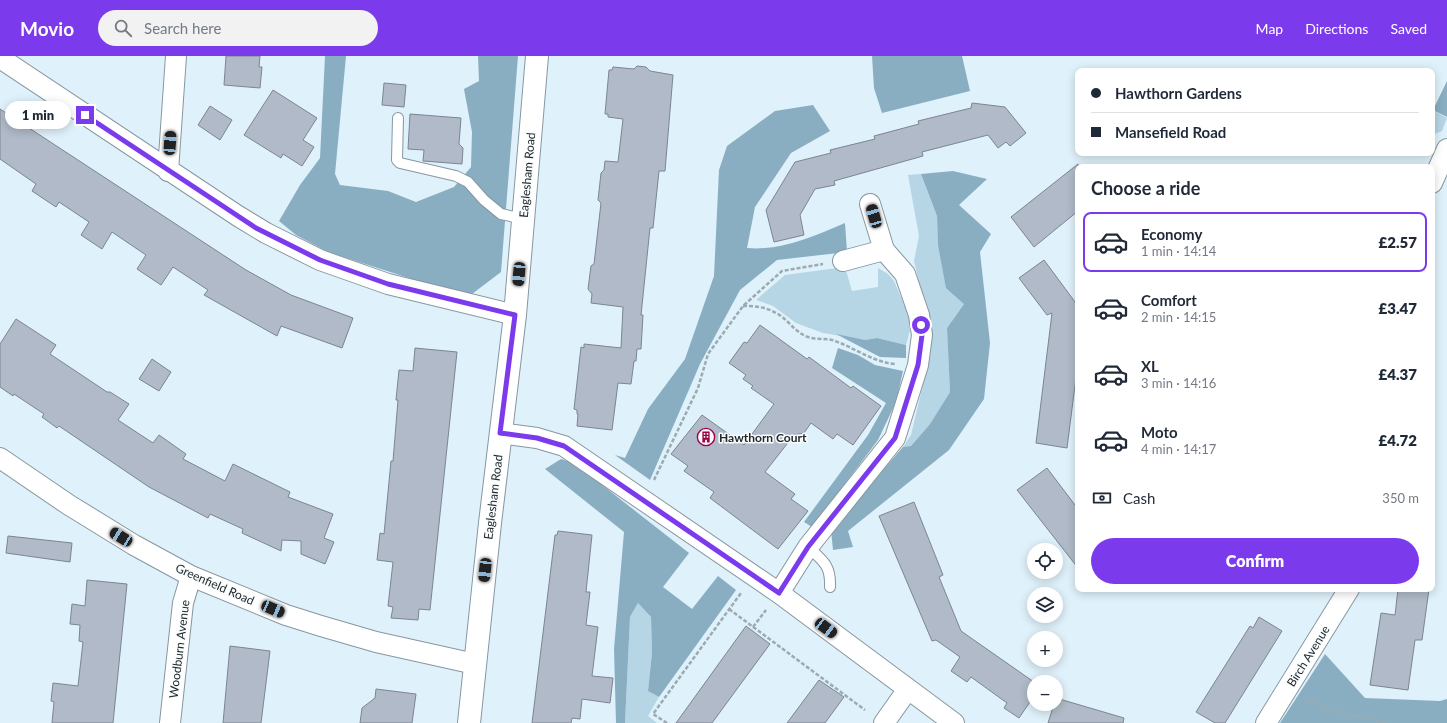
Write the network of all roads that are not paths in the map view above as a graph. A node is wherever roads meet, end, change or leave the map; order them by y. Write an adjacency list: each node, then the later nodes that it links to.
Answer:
1 (176, 56): 6 (street)
2 (537, 56): 9 (main road, Eaglesham Road)
3 (0, 58): 6 (street)
4 (398, 118): 9 (lane)
5 (1440, 153): 7 (street)
6 (168, 171): 12 (street)
7 (1435, 172)
8 (870, 204): 10 (street)
9 (524, 219): 12 (main road, Eaglesham Road)
10 (884, 250): 11 (street); 15 (street)
11 (843, 261)
12 (515, 315): 13 (main road, Eaglesham Road)
13 (500, 433): 19 (street); 20 (main road, Eaglesham Road)
14 (0, 458): 16 (street, Greenfield Road)
15 (808, 547): 17 (lane); 19 (street)
16 (191, 576): 20 (street, Greenfield Road); 23 (street, Woodburn Avenue)
17 (830, 587)
18 (1347, 592): 26 (street, Birch Avenue)
19 (779, 593): 21 (street)
20 (475, 664): 24 (main road, Eaglesham Road)
21 (908, 689): 22 (street); 25 (street)
22 (877, 718)
23 (170, 723)
24 (469, 723)
25 (954, 723)
26 (1266, 723)

